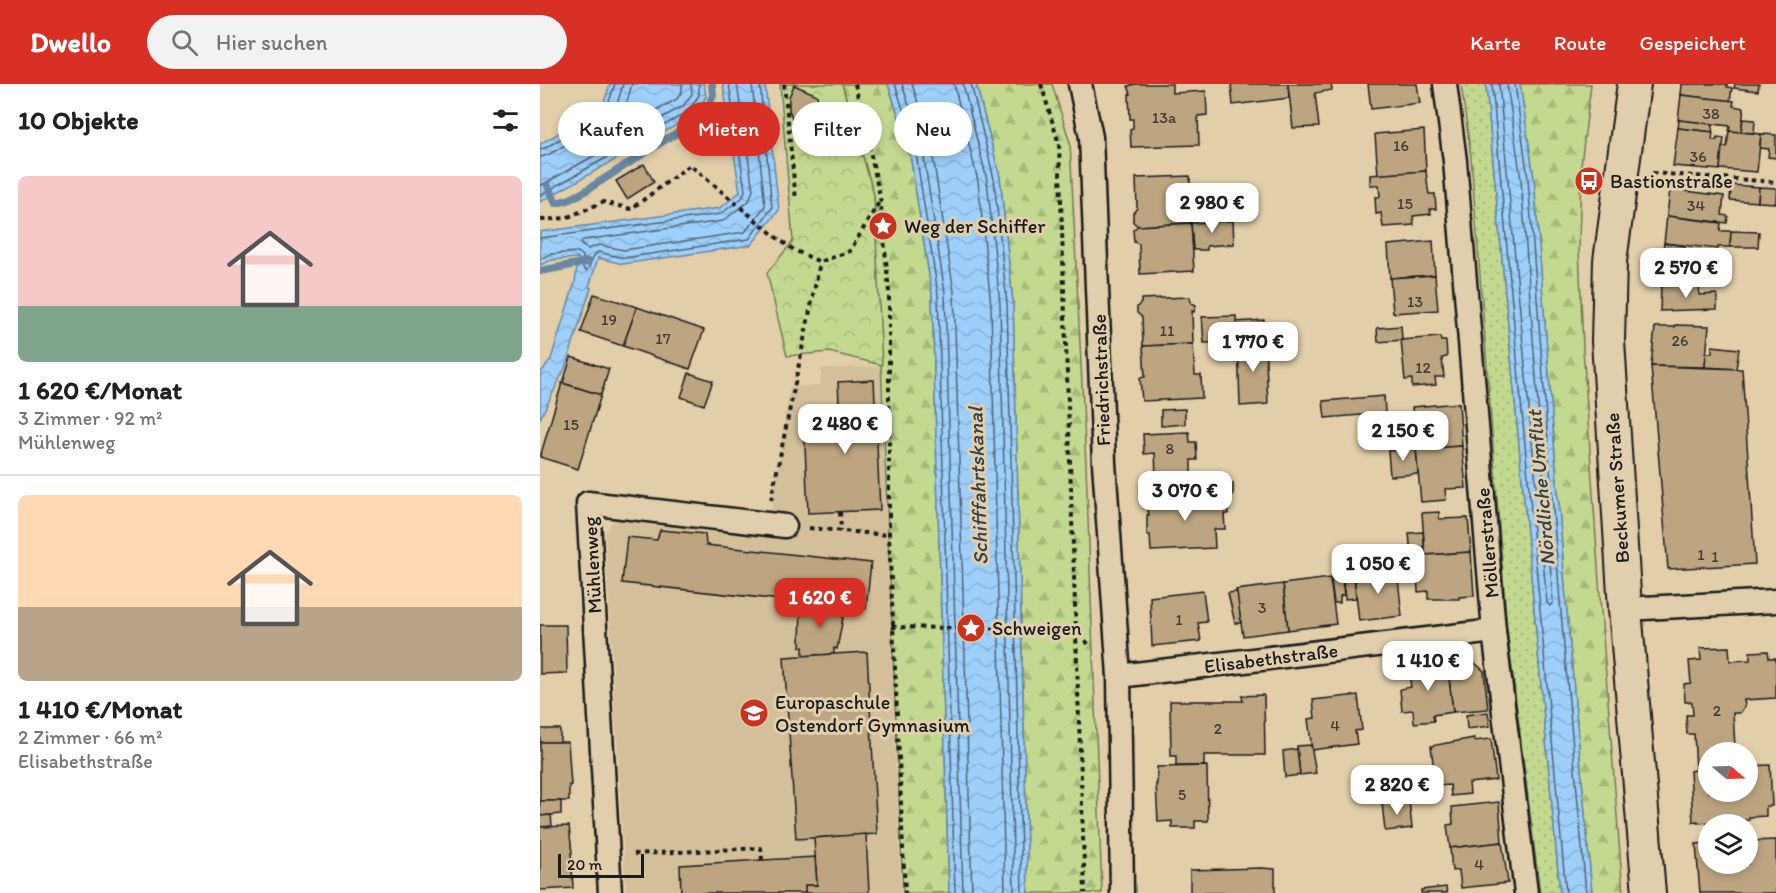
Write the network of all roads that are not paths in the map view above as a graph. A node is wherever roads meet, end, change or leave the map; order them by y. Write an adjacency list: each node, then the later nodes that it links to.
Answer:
1 (1080, 84): 8 (street, Friedrichstraße)
2 (1445, 84): 7 (street, Möllerstraße)
3 (1634, 84): 6 (main road, Beckumer Straße)
4 (776, 525): 9 (street, Mühlenweg)
5 (1776, 601): 6 (street)
6 (1625, 609): 12 (main road, Beckumer Straße)
7 (1494, 631): 8 (street, Elisabethstraße); 11 (street, Möllerstraße)
8 (1119, 676): 10 (street, Friedrichstraße)
9 (610, 893)
10 (1122, 893)
11 (1526, 893)
12 (1649, 893)

